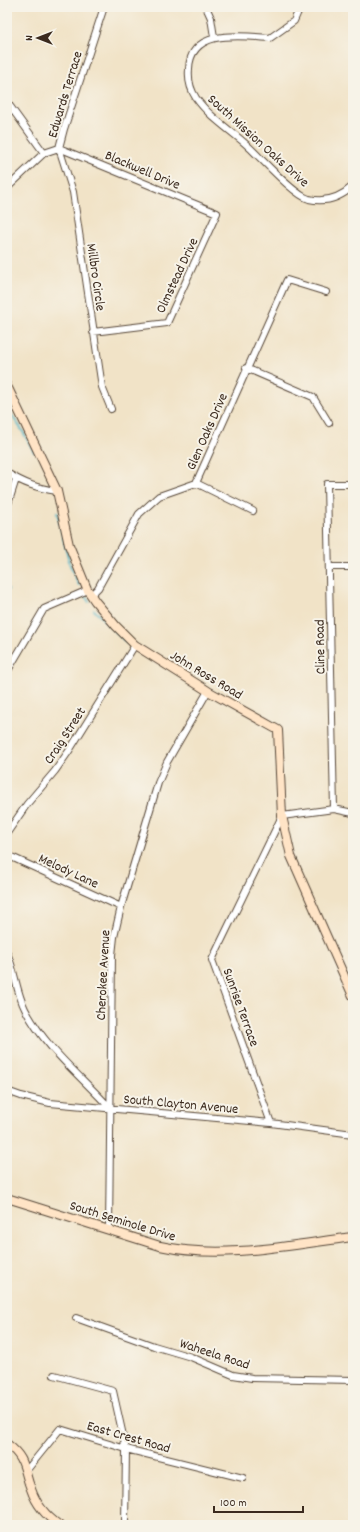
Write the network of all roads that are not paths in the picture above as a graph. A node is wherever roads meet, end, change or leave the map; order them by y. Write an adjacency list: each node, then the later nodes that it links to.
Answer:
1 (104, 7): 6 (street, Edwards Terrace)
2 (206, 7): 4 (street)
3 (300, 7): 4 (street)
4 (214, 37): 8 (street, South Mission Oaks Drive)
5 (7, 102): 7 (street)
6 (59, 148): 7 (street, Edwards Terrace); 10 (street, Blackwell Drive); 12 (street, Millbro Circle)
7 (44, 153): 9 (street, Edwards Terrace)
8 (353, 186)
9 (7, 188)
10 (217, 213): 12 (street, Olmstead Drive)
11 (326, 292): 13 (street, Glen Oaks Drive)
12 (93, 332): 15 (street, Millbro Circle)
13 (246, 368): 16 (street); 19 (street, Glen Oaks Drive)
14 (7, 386): 21 (street, John Ross Road)
15 (111, 410)
16 (329, 423)
17 (7, 473): 18 (street)
18 (16, 479): 21 (street); 22 (street)
19 (196, 482): 23 (street); 26 (street, Glen Oaks Drive)
20 (353, 484): 25 (street, Cline Road)
21 (57, 491): 26 (street, John Ross Road)
22 (7, 507)
23 (253, 511)
24 (353, 567): 25 (street)
25 (329, 568): 30 (street, Cline Road)
26 (90, 593): 27 (street, John Ross Road); 28 (street)
27 (135, 645): 29 (street, John Ross Road); 33 (street, Craig Street)
28 (7, 672)
29 (208, 691): 32 (street, John Ross Road); 35 (street, Cherokee Avenue)
30 (334, 809): 31 (street); 32 (street)
31 (353, 813)
32 (282, 816): 37 (street, John Ross Road); 40 (street, Sunrise Terrace)
33 (7, 833)
34 (7, 854): 35 (street, Melody Lane)
35 (121, 907): 39 (street, Cherokee Avenue)
36 (7, 953): 39 (street)
37 (353, 996)
38 (7, 1091): 39 (street, South Clayton Avenue)
39 (110, 1108): 40 (street, South Clayton Avenue); 43 (street, Cherokee Avenue)
40 (271, 1123): 41 (street, South Clayton Avenue)
41 (353, 1134)
42 (7, 1198): 43 (street, South Seminole Drive)
43 (109, 1230): 44 (street, South Seminole Drive)
44 (353, 1236)
45 (76, 1318): 47 (street, Waheela Road)
46 (54, 1374): 49 (street)
47 (353, 1380)
48 (7, 1444): 50 (street)
49 (126, 1449): 50 (street, East Crest Road); 51 (street, East Crest Road); 53 (street)
50 (26, 1471): 52 (street)
51 (243, 1478)
52 (59, 1525)
53 (125, 1525)

